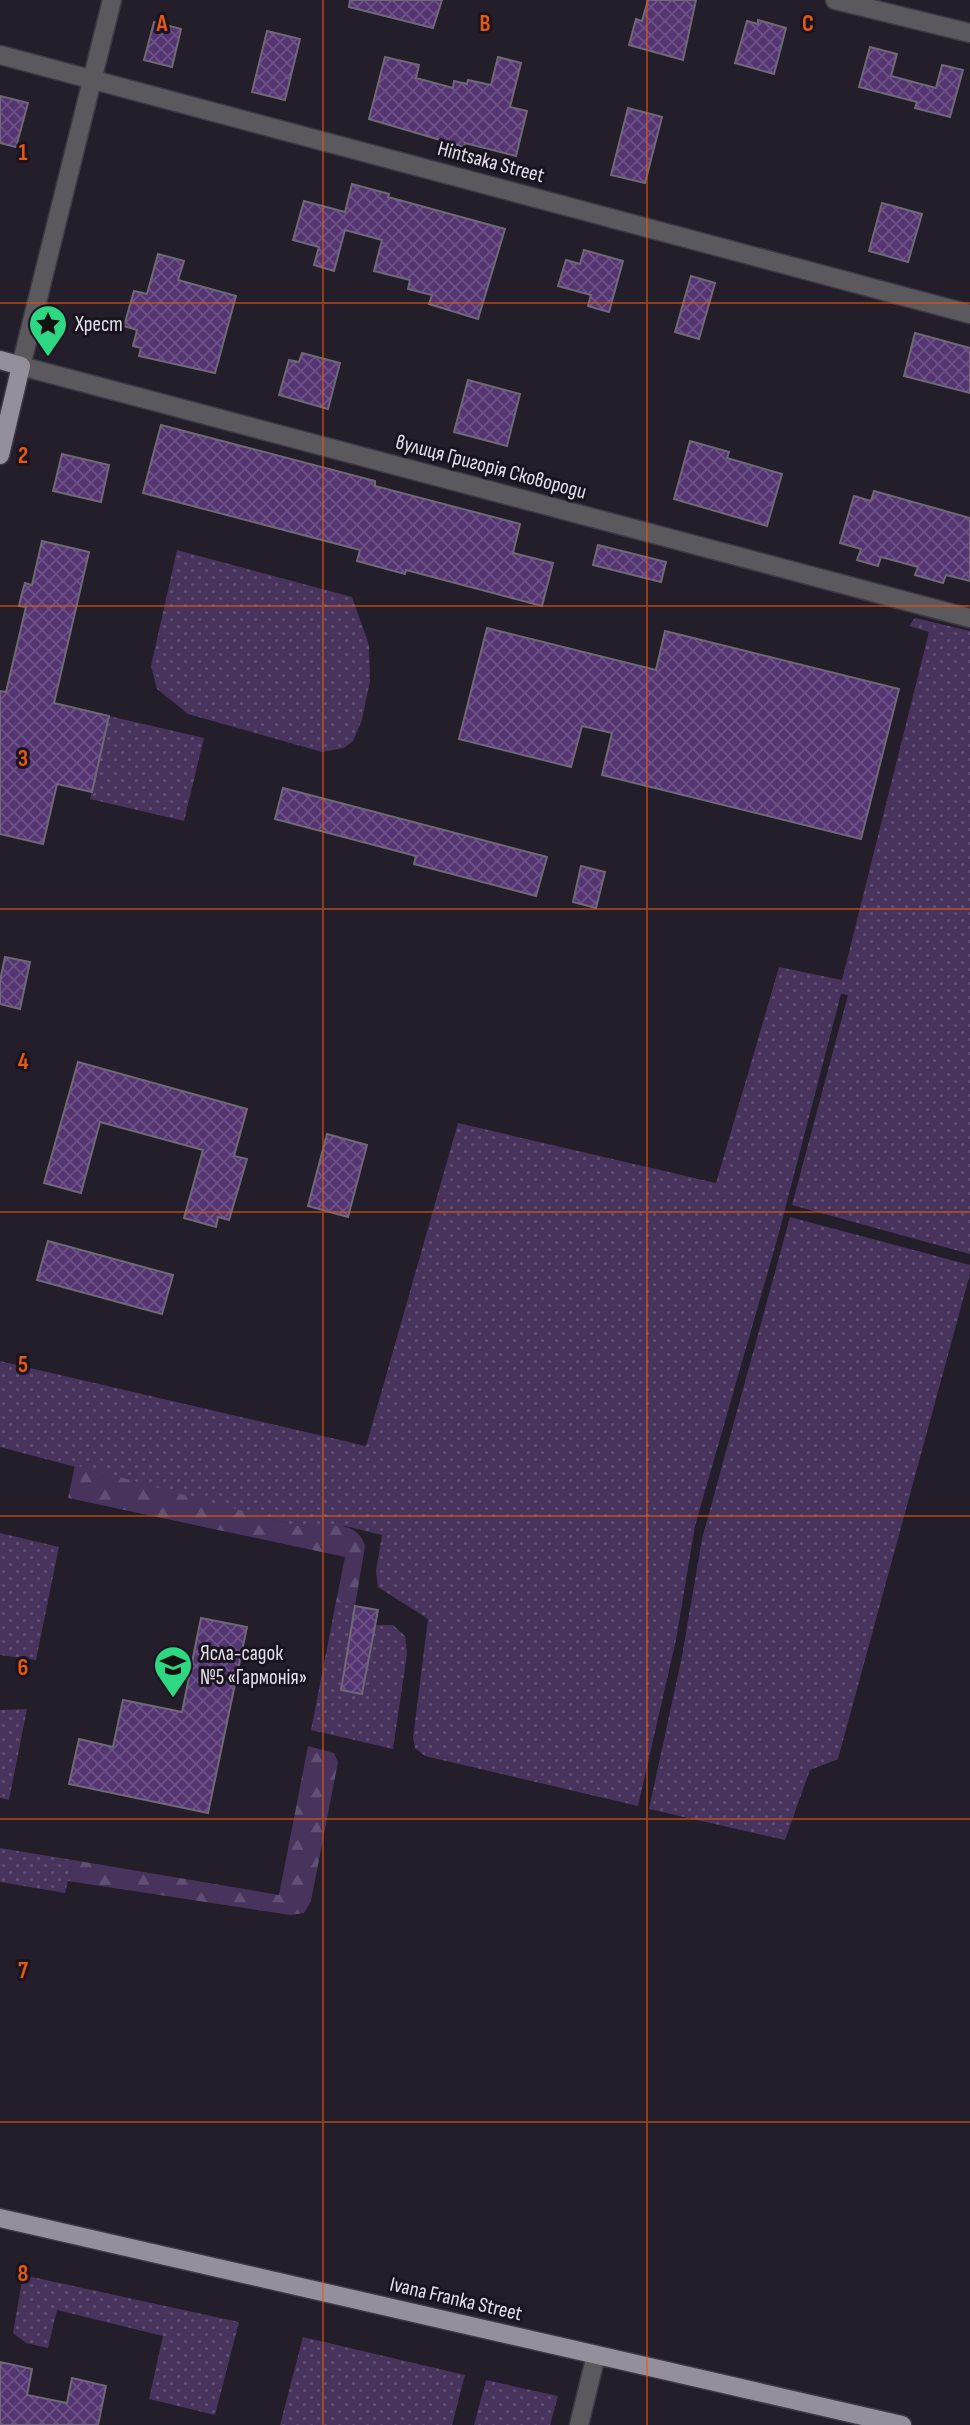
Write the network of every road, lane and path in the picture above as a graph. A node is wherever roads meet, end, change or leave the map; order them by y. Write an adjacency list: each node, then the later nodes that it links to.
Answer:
1 (112, 0): 5 (street)
2 (835, 0): 3 (street)
3 (970, 33)
4 (0, 55): 5 (street, Hintsaka Street)
5 (92, 78): 6 (street, Hintsaka Street); 8 (street)
6 (970, 314)
7 (0, 360): 8 (main road, вулиця Григорія Сковороди)
8 (21, 366): 9 (main road); 10 (street, вулиця Григорія Сковороди)
9 (0, 455)
10 (970, 618)
11 (0, 2218): 12 (main road, Ivana Franka Street)
12 (596, 2355): 13 (street); 14 (main road, Ivana Franka Street)
13 (579, 2425)
14 (902, 2425)

